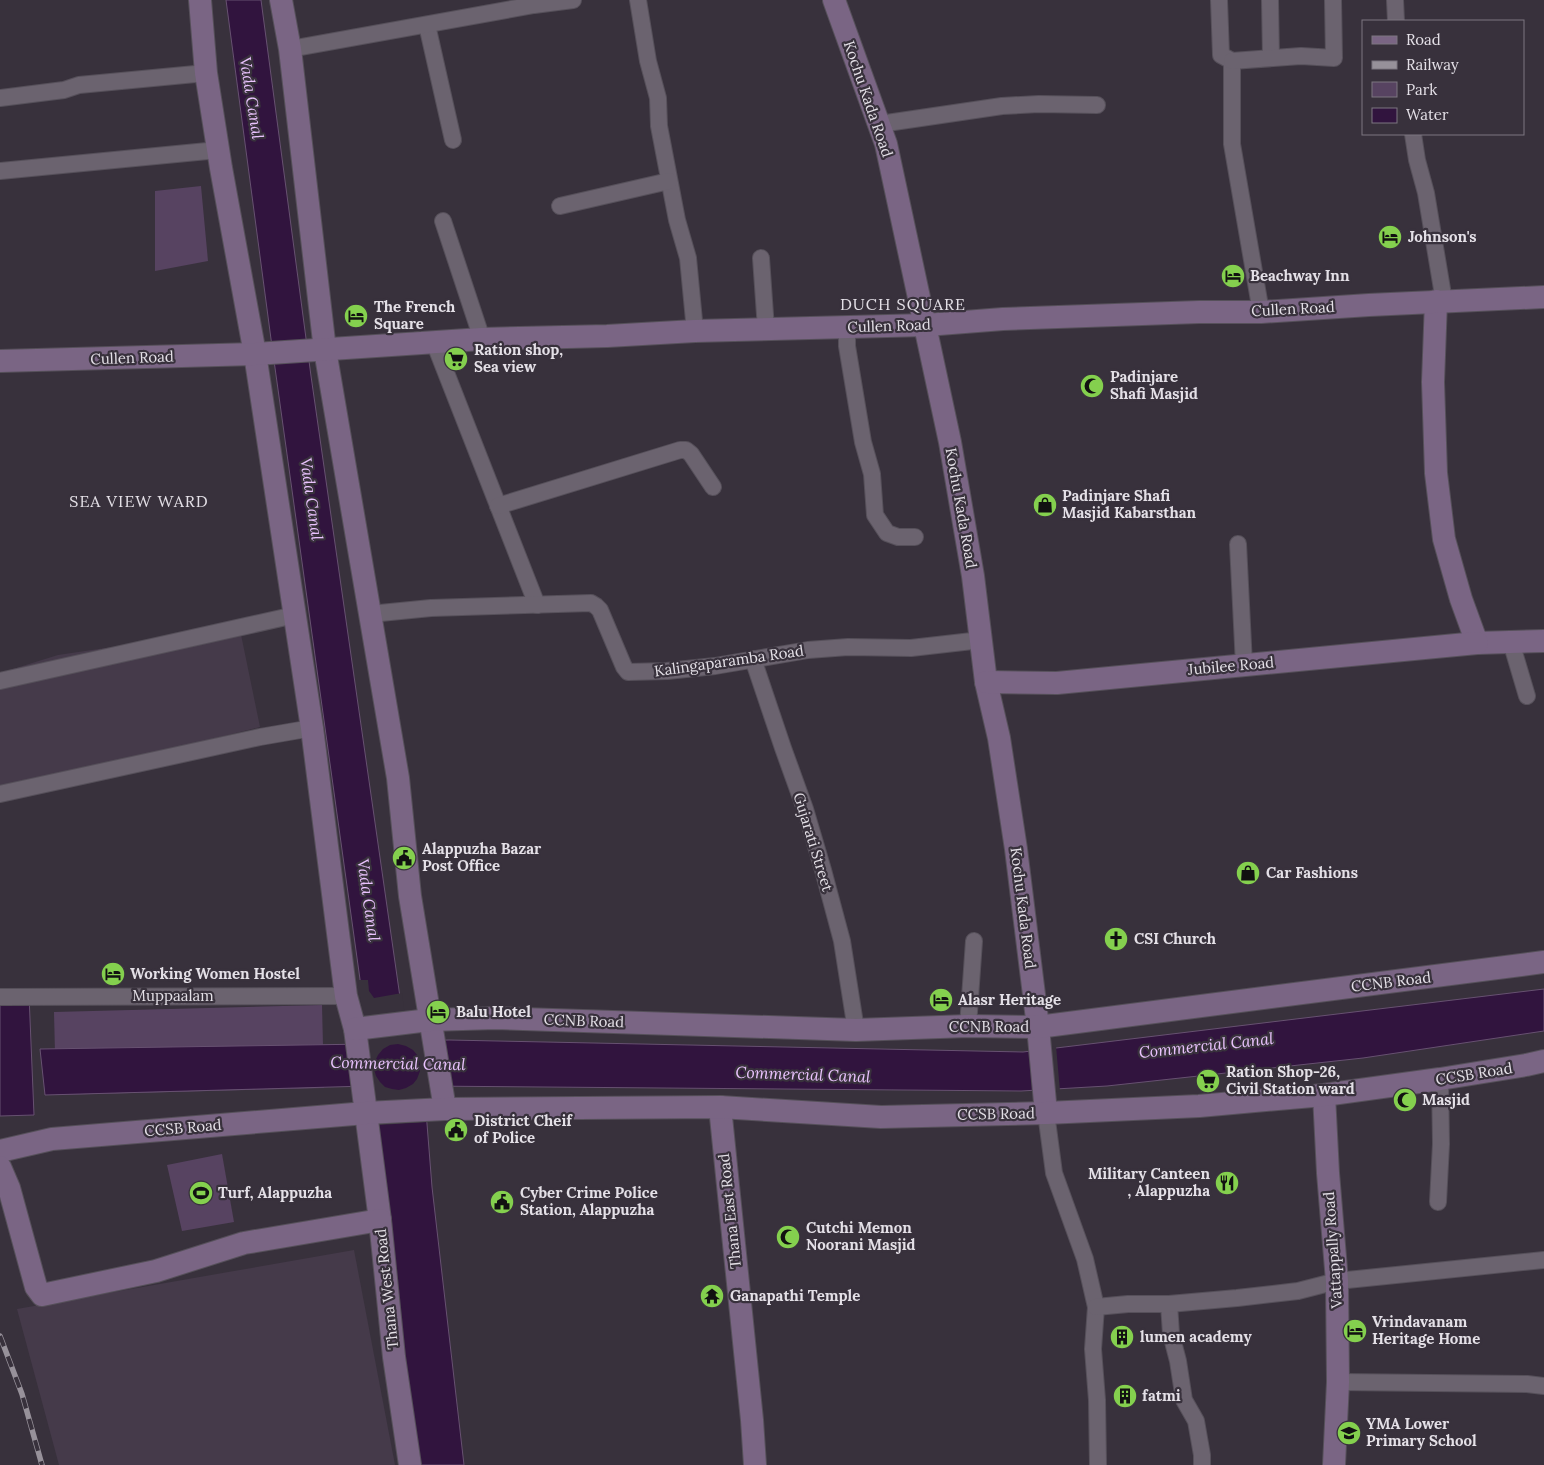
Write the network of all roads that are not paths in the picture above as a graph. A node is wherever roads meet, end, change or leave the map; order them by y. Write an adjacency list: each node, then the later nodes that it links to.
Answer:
1 (200, 0): 16 (main road, Thana West Road)
2 (281, 0): 13 (main road)
3 (573, 0): 10 (street)
4 (638, 0): 24 (street)
5 (834, 0): 19 (main road, Kochu Kada Road)
6 (1219, 0): 15 (street)
7 (1270, 0): 14 (street)
8 (1333, 0): 14 (street)
9 (1395, 0): 11 (street)
10 (534, 2): 12 (street)
11 (1396, 20)
12 (427, 25): 13 (street); 21 (street)
13 (290, 49): 37 (main road)
14 (1271, 58): 15 (street)
15 (1232, 61): 30 (street)
16 (206, 73): 17 (street); 22 (main road, Thana West Road)
17 (0, 98)
18 (1097, 105): 19 (street)
19 (880, 124): 31 (main road, Kochu Kada Road)
20 (1413, 135): 29 (street)
21 (453, 140)
22 (218, 150): 23 (street); 38 (main road, Thana West Road)
23 (0, 171)
24 (669, 181): 25 (street); 34 (street)
25 (560, 206)
26 (443, 221): 35 (street)
27 (761, 258): 33 (street)
28 (1544, 297): 29 (main road, Cullen Road)
29 (1440, 301): 30 (main road, Cullen Road); 50 (main road)
30 (1261, 312): 31 (main road, Cullen Road)
31 (926, 325): 32 (main road, Cullen Road); 47 (main road, Kochu Kada Road)
32 (847, 327): 33 (main road, Cullen Road); 42 (street)
33 (766, 329): 34 (main road, Cullen Road)
34 (695, 331): 35 (main road, Cullen Road)
35 (482, 339): 36 (main road, Cullen Road)
36 (434, 342): 37 (main road, Cullen Road); 41 (street)
37 (324, 350): 38 (main road, Cullen Road); 45 (main road)
38 (259, 354): 39 (main road, Cullen Road); 46 (main road, Thana West Road)
39 (0, 362)
40 (713, 487): 41 (street)
41 (498, 506): 44 (street)
42 (914, 537)
43 (1238, 544): 52 (street)
44 (537, 605): 45 (street, Kalingaparamba Road); 51 (street, Kalingaparamba Road)
45 (370, 614): 62 (main road)
46 (295, 615): 53 (street); 56 (main road, Thana West Road)
47 (981, 640): 51 (street, Kalingaparamba Road); 54 (main road, Kochu Kada Road)
48 (1511, 642): 49 (main road, Jubilee Road); 50 (main road, Jubilee Road); 55 (street)
49 (1544, 642)
50 (1476, 643): 52 (main road, Jubilee Road)
51 (753, 659): 64 (street, Gujarati Street)
52 (1244, 665): 54 (main road, Jubilee Road)
53 (0, 681)
54 (986, 682): 66 (main road, Kochu Kada Road)
55 (1527, 696)
56 (312, 728): 57 (street); 61 (main road, Thana West Road)
57 (0, 794)
58 (974, 941): 63 (street)
59 (1544, 962): 66 (main road, CCNB Road)
60 (0, 996): 61 (street, Muppaalam)
61 (346, 996): 65 (main road, Thana West Road)
62 (422, 1021): 64 (main road, CCNB Road); 65 (main road, CCNB Road); 70 (main road)
63 (968, 1026): 64 (main road, CCNB Road); 66 (main road, CCNB Road)
64 (856, 1030)
65 (359, 1033): 73 (main road, Thana West Road)
66 (1039, 1037): 71 (main road, Kochu Kada Road)
67 (1544, 1061): 68 (main road, CCSB Road)
68 (1440, 1079): 69 (main road, CCSB Road); 76 (street)
69 (1324, 1095): 71 (main road, CCSB Road); 79 (main road, Vattappally Road)
70 (438, 1103): 72 (main road, CCSB Road); 73 (main road, CCSB Road)
71 (1045, 1104): 72 (main road, CCSB Road); 81 (street)
72 (720, 1106): 85 (main road, Thana East Road)
73 (368, 1113): 74 (main road, CCSB Road); 77 (main road, Thana West Road)
74 (0, 1151)
75 (0, 1167): 77 (main road)
76 (1438, 1202)
77 (380, 1220): 84 (main road, Thana West Road)
78 (1544, 1260): 79 (street)
79 (1337, 1281): 80 (street); 82 (main road, Vattappally Road)
80 (1169, 1304): 81 (street); 87 (street)
81 (1096, 1307): 86 (street)
82 (1338, 1382): 83 (street); 88 (main road, Vattappally Road)
83 (1544, 1386)
84 (410, 1465)
85 (755, 1465)
86 (1098, 1465)
87 (1202, 1465)
88 (1334, 1465)

